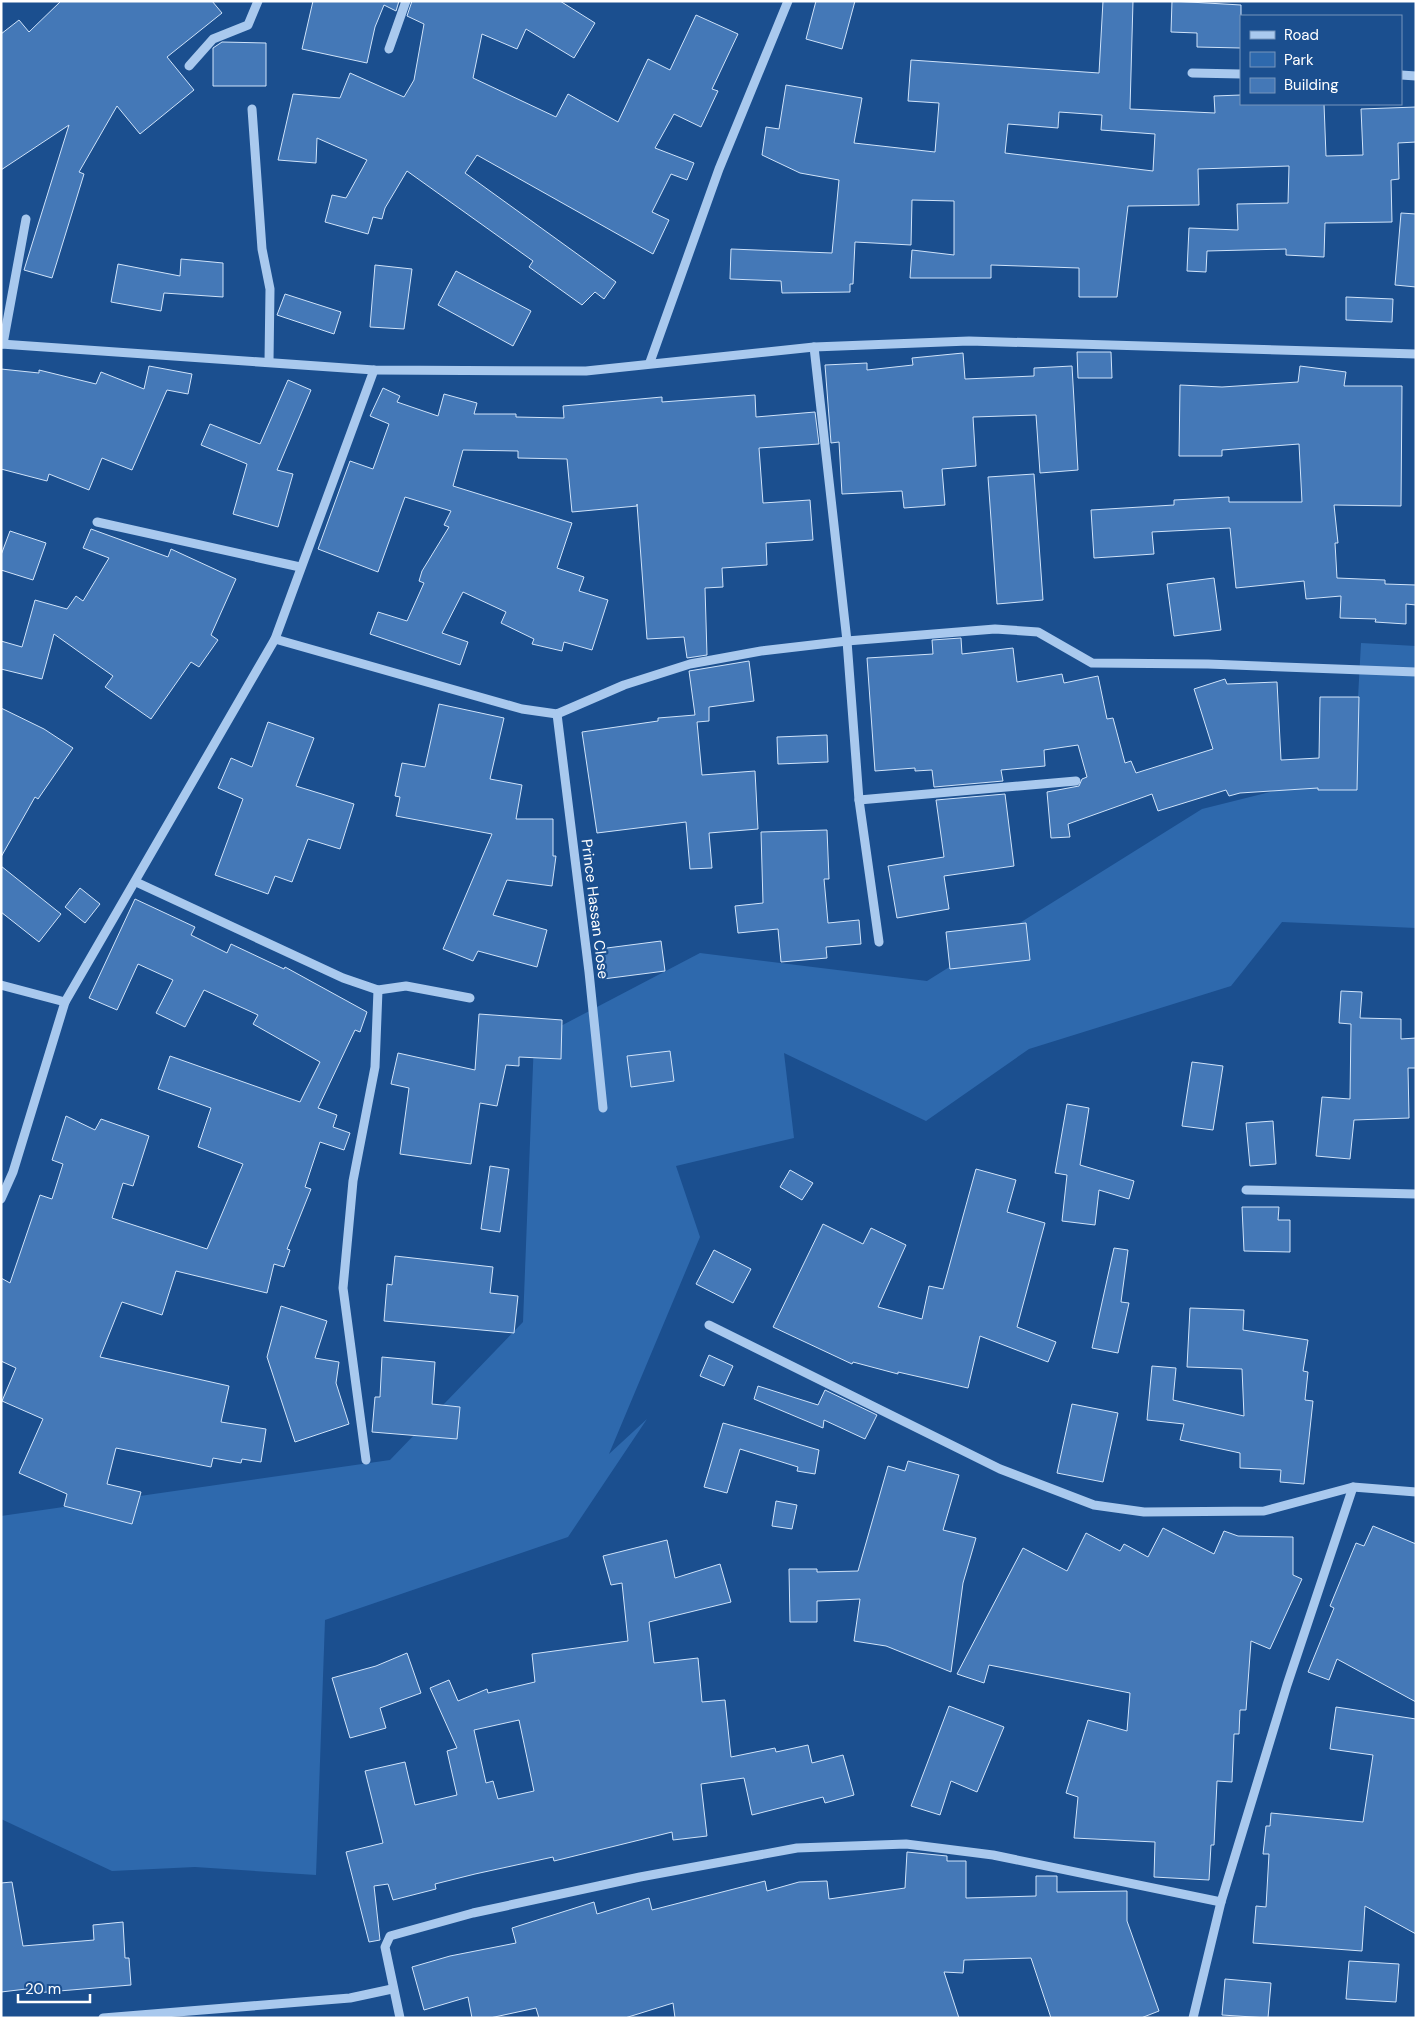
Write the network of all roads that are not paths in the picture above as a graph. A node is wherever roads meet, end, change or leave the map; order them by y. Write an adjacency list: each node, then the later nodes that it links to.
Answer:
1 (258, 1): 5 (street)
2 (406, 1): 4 (street)
3 (788, 1): 16 (street)
4 (389, 49)
5 (189, 66)
6 (1192, 73): 7 (street)
7 (1240, 74)
8 (1402, 76): 9 (street)
9 (1416, 76)
10 (252, 109): 15 (street)
11 (26, 219): 12 (street)
12 (2, 344): 15 (street)
13 (814, 347): 14 (street); 16 (street); 21 (street)
14 (1416, 354)
15 (270, 361): 17 (street)
16 (650, 362): 17 (street)
17 (374, 370): 19 (street)
18 (97, 522): 19 (street)
19 (300, 567): 20 (street)
20 (275, 639): 23 (street); 26 (street)
21 (847, 641): 22 (street); 23 (street); 25 (street)
22 (1416, 672)
23 (557, 714): 32 (street, Prince Hassan Close)
24 (1076, 781): 25 (street)
25 (859, 800): 27 (street)
26 (136, 882): 29 (street); 31 (street)
27 (879, 942)
28 (1, 985): 31 (street)
29 (378, 990): 30 (street); 37 (street)
30 (470, 998)
31 (65, 1002): 35 (street)
32 (603, 1108)
33 (1246, 1190): 34 (street)
34 (1416, 1194)
35 (1, 1200)
36 (708, 1325): 38 (street)
37 (366, 1460)
38 (1353, 1487): 39 (street); 40 (street)
39 (1416, 1492)
40 (1221, 1902): 41 (street); 44 (street)
41 (392, 1989): 42 (street); 43 (street)
42 (103, 2018)
43 (400, 2018)
44 (1194, 2018)

